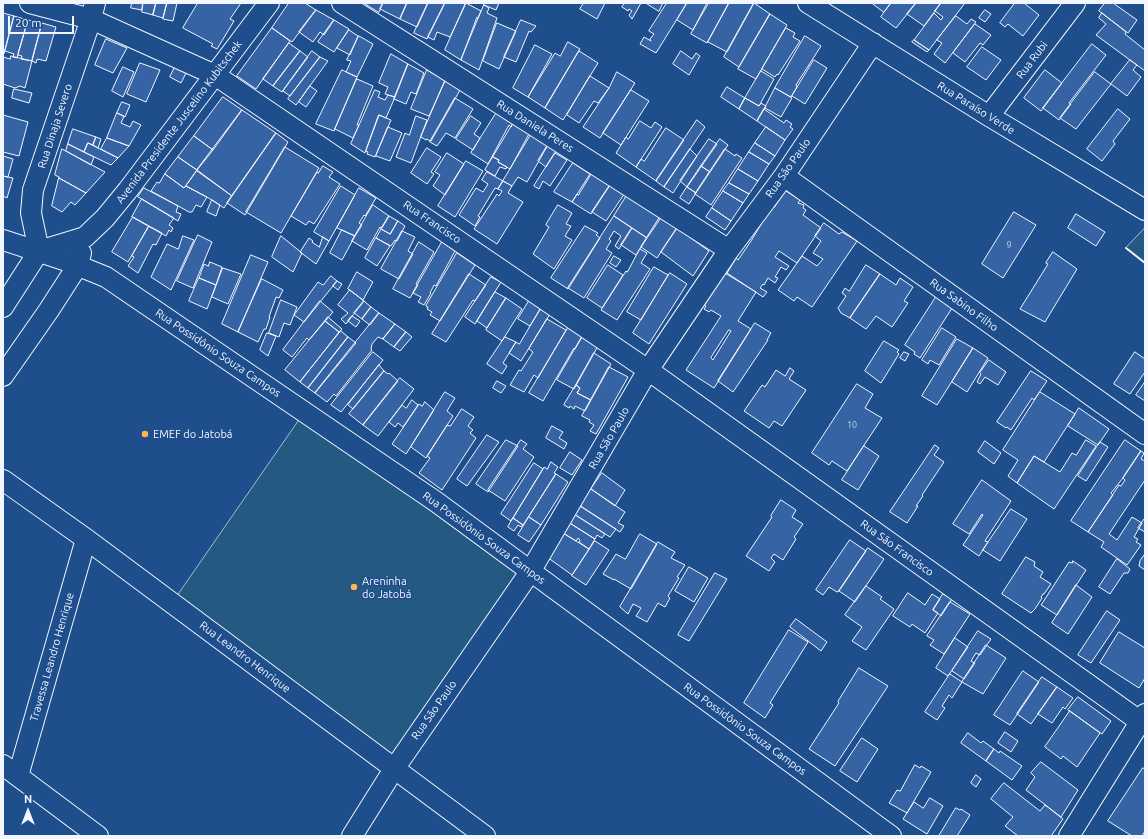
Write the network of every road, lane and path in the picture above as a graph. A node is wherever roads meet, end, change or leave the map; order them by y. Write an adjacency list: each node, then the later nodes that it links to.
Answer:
1 (30, 3): 6 (street)
2 (269, 3): 8 (street, Avenida Presidente Juscelino Kubitschek)
3 (342, 3): 14 (street, Rua Daniela Peres)
4 (1075, 3): 9 (street, Rua Rubi)
5 (816, 5): 7 (street, Rua Paraíso Verde)
6 (93, 11): 8 (street); 15 (street, Rua Dinaja Severo)
7 (873, 43): 9 (street, Rua Paraíso Verde); 10 (street, Rua São Paulo)
8 (215, 75): 12 (street, Avenida Presidente Juscelino Kubitschek); 18 (street, Rua Francisco)
9 (989, 116): 11 (street, Rua Paraíso Verde)
10 (784, 176): 14 (street, Rua São Paulo); 20 (street, Rua Sabino Filho)
11 (1145, 210)
12 (85, 237): 15 (street, Avenida Presidente Juscelino Kubitschek); 16 (street)
13 (3, 240): 15 (street, Rua Possidônio Souza Campos)
14 (729, 250): 18 (street, Rua São Paulo)
15 (39, 251): 16 (street, Rua Possidônio Souza Campos); 17 (street)
16 (71, 262): 19 (street); 23 (street, Rua Possidônio Souza Campos)
17 (3, 307)
18 (648, 370): 23 (street, Rua São Paulo); 24 (street, Rua São Francisco)
19 (3, 376)
20 (1145, 434)
21 (3, 480): 22 (street, Rua Leandro Henrique)
22 (86, 539): 25 (street, Rua Leandro Henrique); 26 (street, Travessa Leandro Henrique)
23 (530, 572): 25 (street, Rua São Paulo); 30 (street, Rua Possidônio Souza Campos)
24 (1143, 720): 31 (street)
25 (394, 768): 28 (street, Rua São Paulo); 29 (street, Rua Leandro Henrique)
26 (10, 770): 27 (street)
27 (98, 836)
28 (352, 836)
29 (485, 836)
30 (891, 836)
31 (1069, 836)

